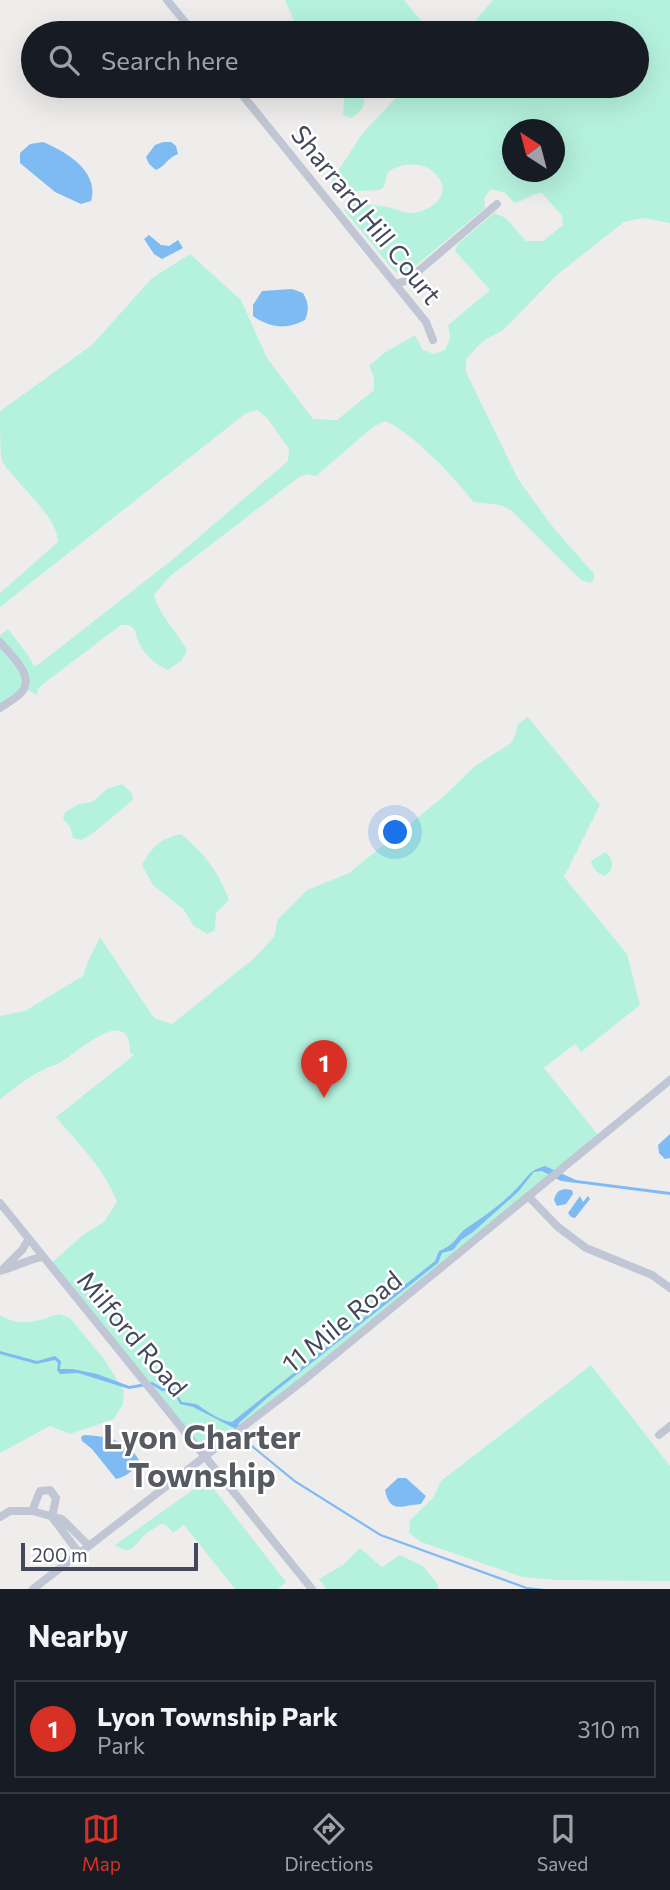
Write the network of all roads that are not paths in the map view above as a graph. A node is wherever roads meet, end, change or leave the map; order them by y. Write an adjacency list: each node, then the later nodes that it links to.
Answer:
1 (167, 0): 2 (street)
2 (184, 21)
3 (245, 98): 5 (street, Sharrard Hill Court)
4 (497, 204): 5 (street)
5 (396, 284): 6 (street, Sharrard Hill Court)
6 (433, 340)
7 (0, 642): 8 (street)
8 (0, 708)
9 (670, 1080): 10 (street, 11 Mile Road)
10 (528, 1196): 15 (street); 18 (street, 11 Mile Road)
11 (0, 1203): 12 (street, Milford Road)
12 (28, 1240): 13 (street, Milford Road); 14 (street)
13 (42, 1257): 14 (street); 18 (street, Milford Road)
14 (1, 1270)
15 (670, 1288)
16 (670, 1426): 17 (street)
17 (659, 1435)
18 (206, 1456): 22 (street, 11 Mile Road); 25 (street, Milford Road)
19 (32, 1511): 20 (street); 21 (street); 21 (street)
20 (0, 1517)
21 (52, 1517): 22 (street); 23 (street)
22 (88, 1545): 23 (street, 11 Mile Road)
23 (79, 1553): 24 (street, 11 Mile Road)
24 (33, 1589)
25 (312, 1589)

